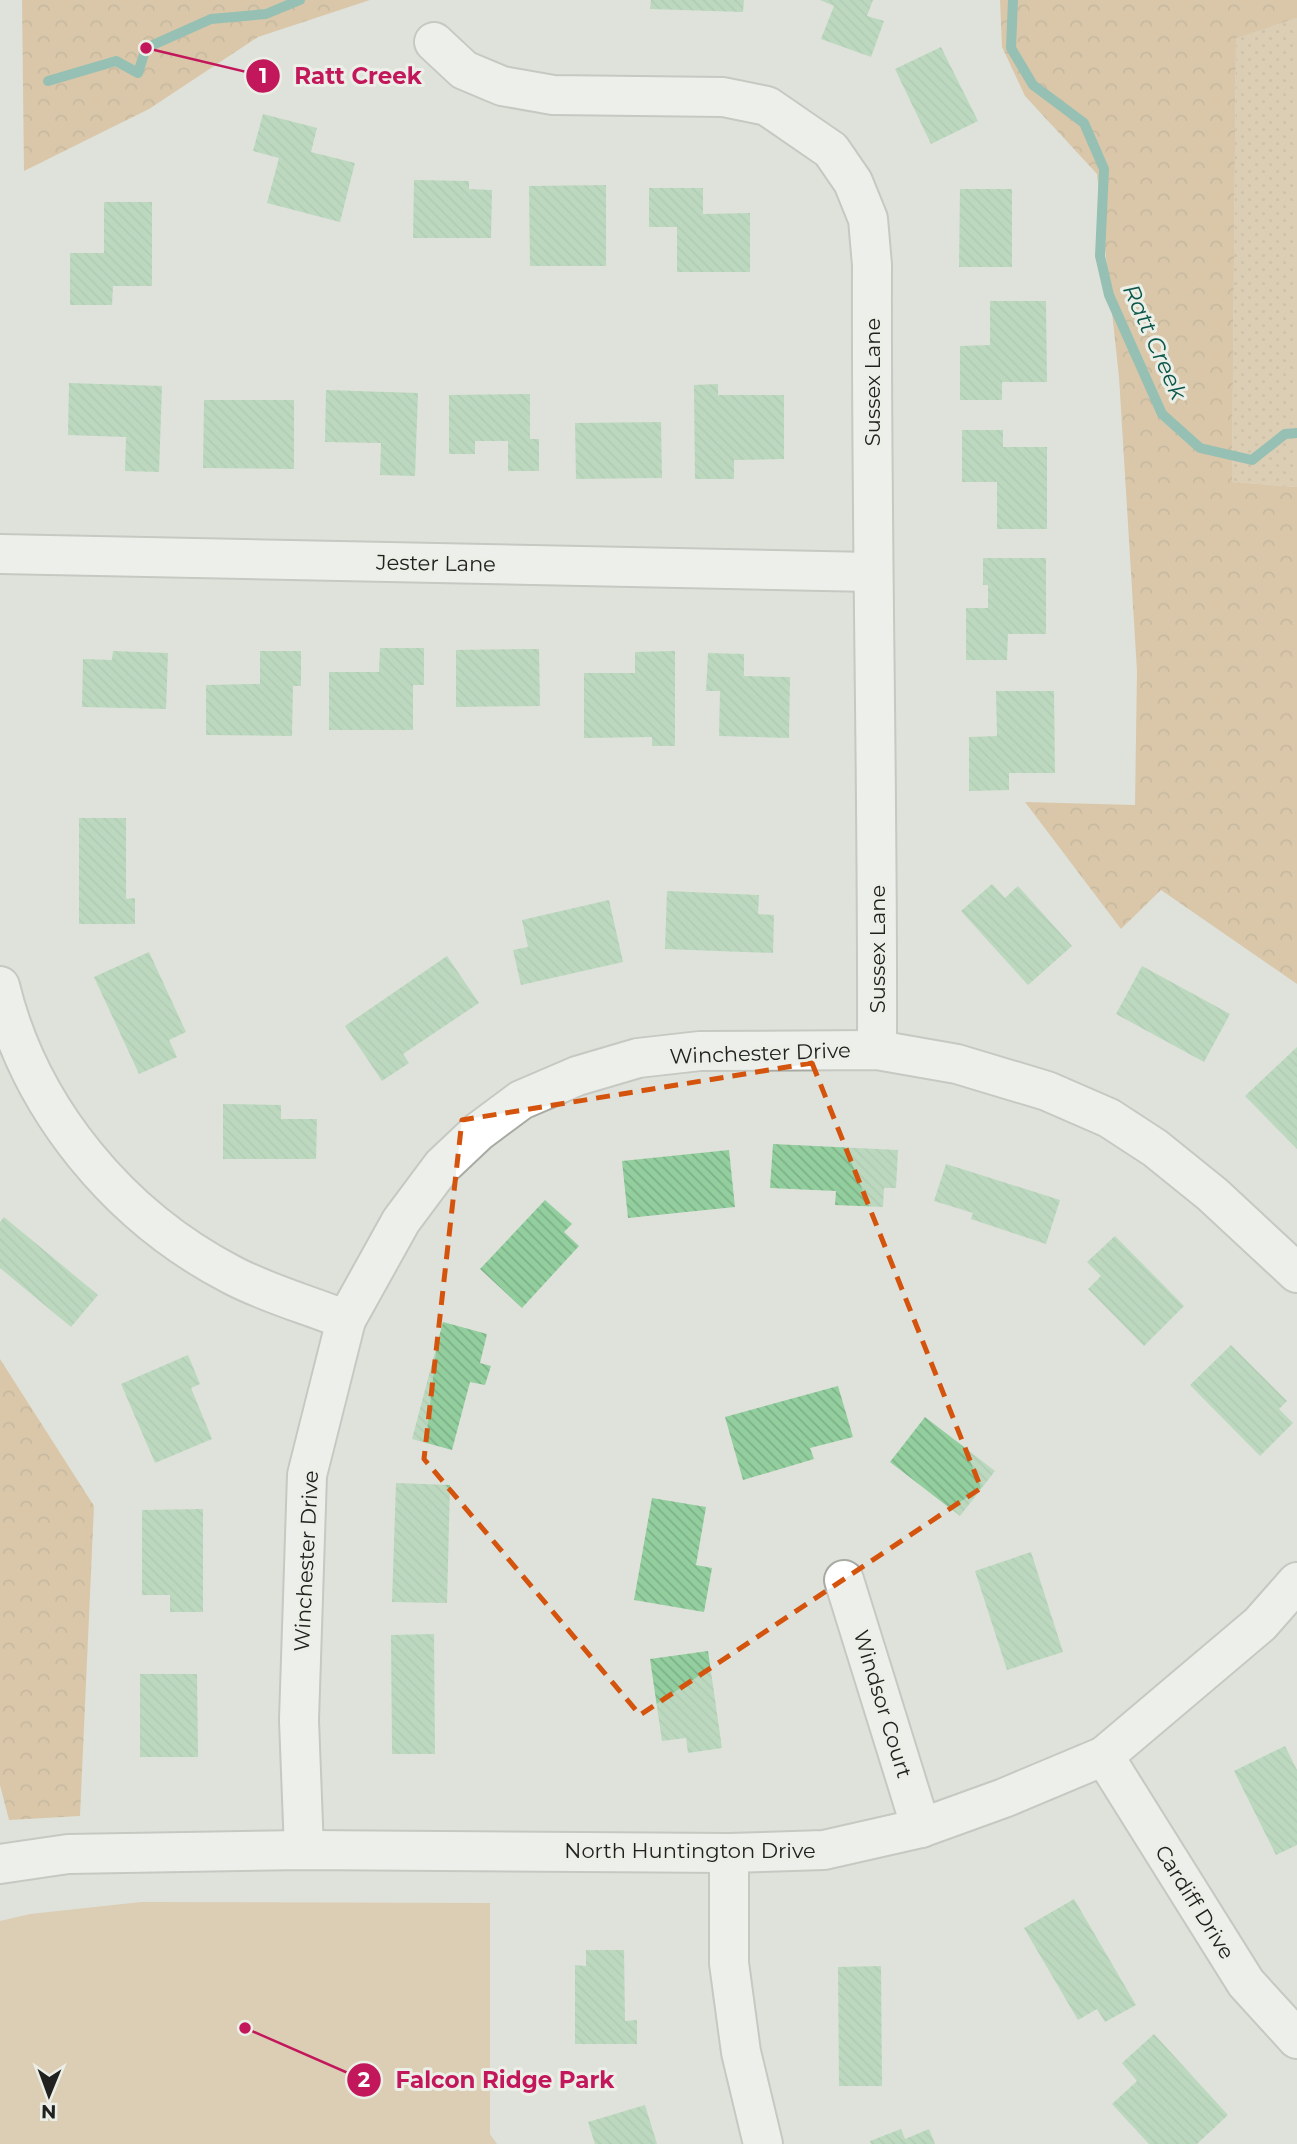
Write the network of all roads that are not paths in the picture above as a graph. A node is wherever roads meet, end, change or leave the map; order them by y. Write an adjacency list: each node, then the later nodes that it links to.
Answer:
1 (434, 42): 3 (street, Sussex Lane)
2 (0, 554): 3 (street, Jester Lane)
3 (871, 572): 5 (street, Sussex Lane)
4 (0, 986): 7 (street)
5 (877, 1050): 6 (street, Winchester Drive); 7 (street, Winchester Drive)
6 (1297, 1273)
7 (346, 1320): 12 (street, Winchester Drive)
8 (844, 1580): 11 (street, Windsor Court)
9 (1297, 1582): 10 (street, North Huntington Drive)
10 (1104, 1756): 11 (street, North Huntington Drive); 15 (street, Cardiff Drive)
11 (921, 1828): 13 (street, North Huntington Drive)
12 (304, 1850): 13 (street, North Huntington Drive); 14 (street, North Huntington Drive)
13 (729, 1853): 16 (street)
14 (0, 1864)
15 (1297, 2039)
16 (763, 2144)

